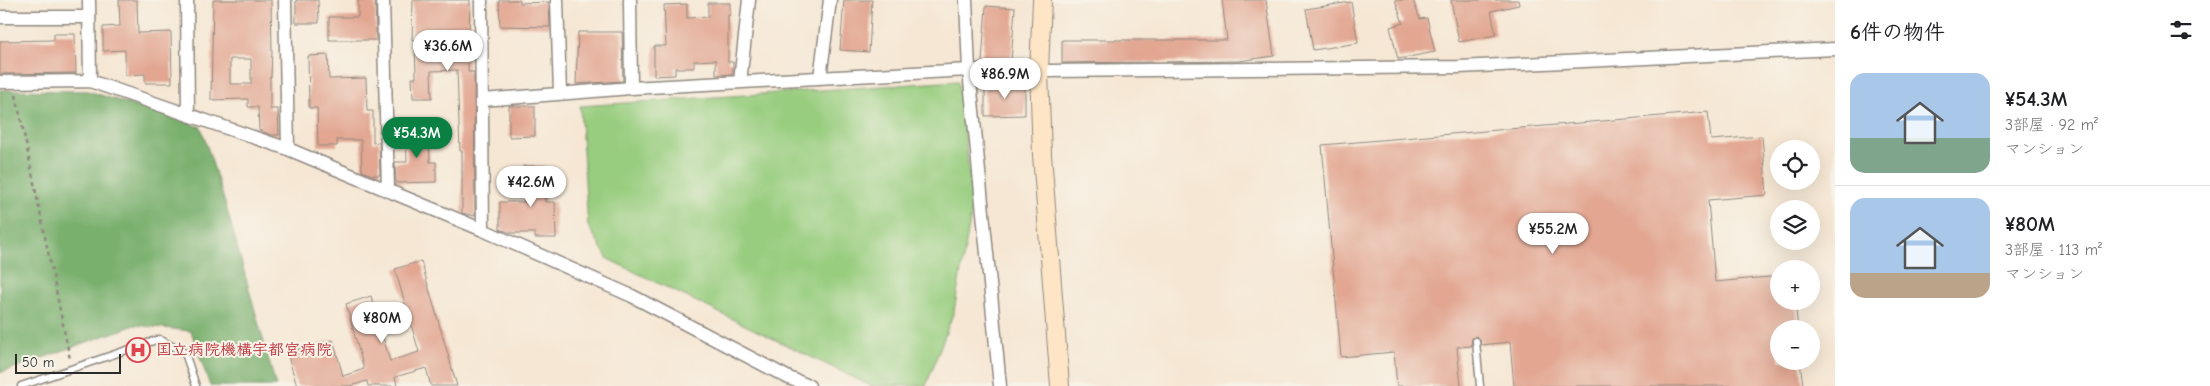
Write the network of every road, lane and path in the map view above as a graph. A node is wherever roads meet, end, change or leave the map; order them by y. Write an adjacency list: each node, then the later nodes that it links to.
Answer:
1 (89, 0): 13 (street)
2 (187, 0): 25 (street)
3 (285, 0): 26 (street)
4 (383, 0): 27 (street)
5 (481, 0): 24 (street)
6 (558, 0): 23 (street)
7 (630, 0): 22 (street)
8 (749, 0): 21 (street)
9 (830, 0): 17 (street)
10 (966, 0): 15 (street)
11 (1042, 0): 16 (main road)
12 (0, 17): 13 (street)
13 (89, 17): 19 (street)
14 (1835, 49): 16 (street)
15 (969, 70): 16 (street); 17 (street); 34 (street)
16 (1039, 71): 35 (main road)
17 (820, 78): 21 (street)
18 (13, 81): 19 (street); 20 (street); 30 (path)
19 (90, 81): 25 (street)
20 (0, 82)
21 (740, 82): 22 (street)
22 (631, 88): 23 (street)
23 (560, 93): 24 (street)
24 (483, 100): 28 (street)
25 (188, 114): 26 (street)
26 (288, 149): 27 (street)
27 (388, 189): 28 (street)
28 (483, 230): 33 (street)
29 (1476, 340): 36 (lane)
30 (72, 368): 31 (lane); 32 (lane)
31 (21, 386)
32 (196, 386)
33 (809, 386)
34 (1000, 386)
35 (1060, 386)
36 (1480, 386)

